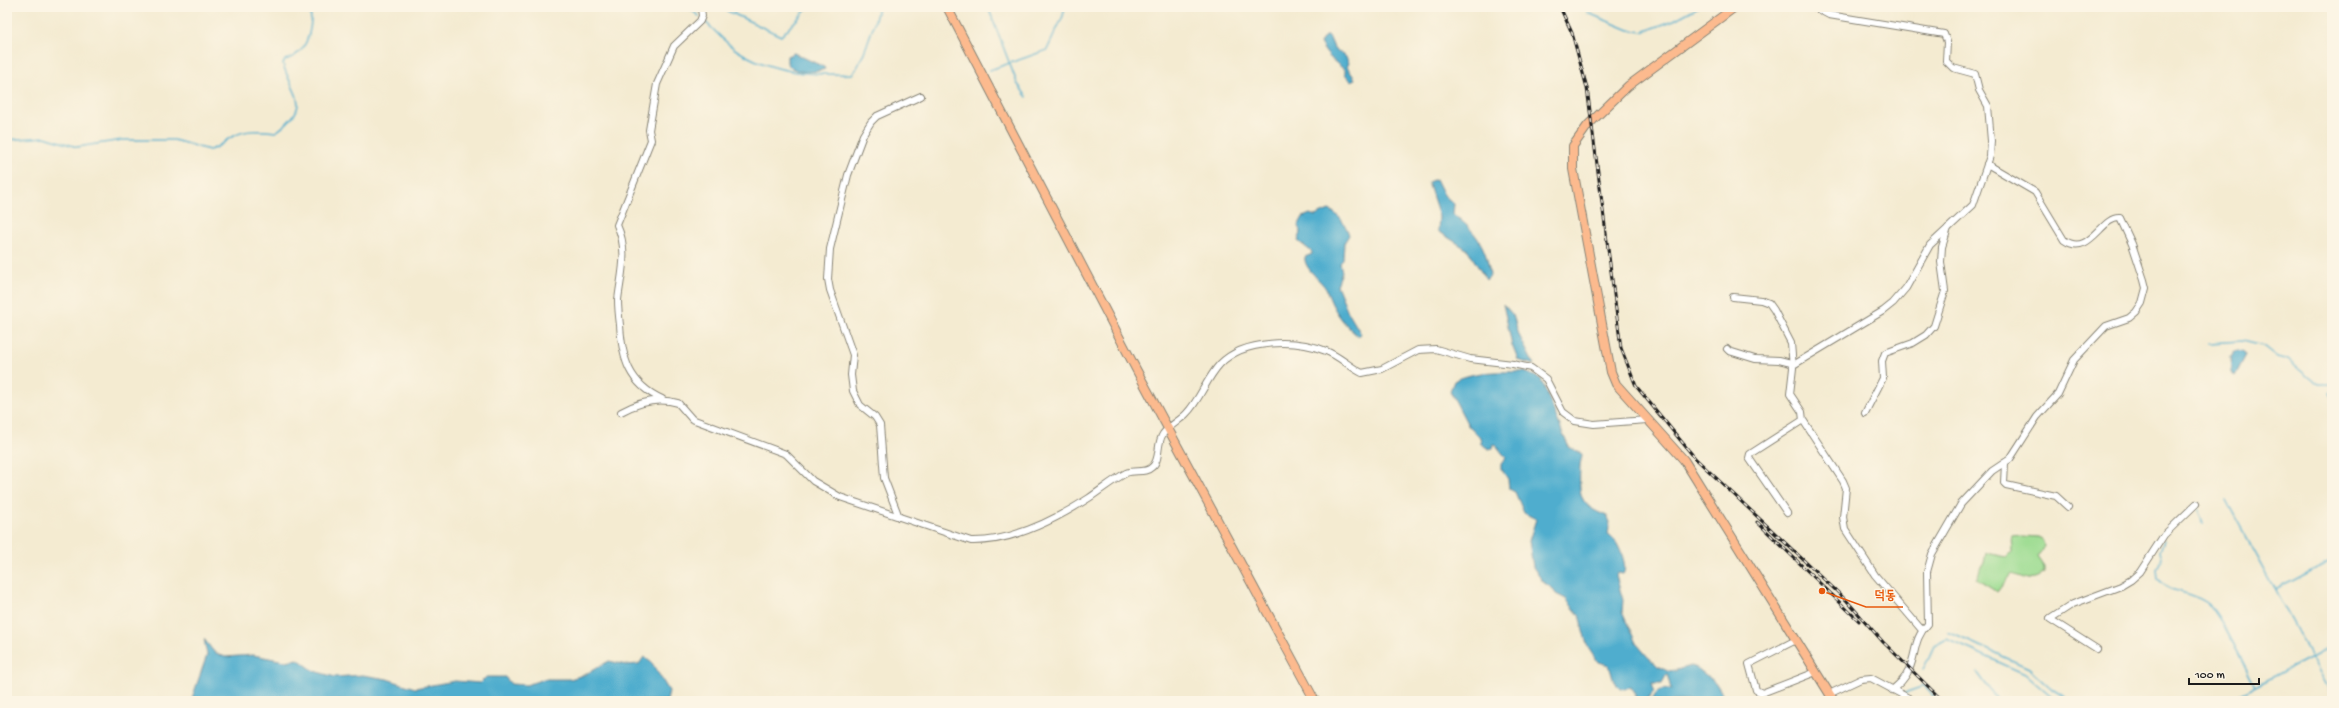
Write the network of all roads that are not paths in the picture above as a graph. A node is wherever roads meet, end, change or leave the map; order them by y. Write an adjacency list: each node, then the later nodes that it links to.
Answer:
1 (947, 7): 16 (main road)
2 (1735, 7): 14 (main road)
3 (1814, 7): 6 (street)
4 (702, 8): 11 (street)
5 (921, 96): 21 (street)
6 (1987, 164): 7 (street); 17 (street)
7 (1949, 226): 10 (street); 13 (street)
8 (1733, 297): 10 (street)
9 (1727, 349): 10 (street)
10 (1793, 364): 15 (street)
11 (664, 400): 12 (street); 21 (street)
12 (621, 412)
13 (1865, 413)
14 (1647, 420): 16 (street); 23 (main road)
15 (1803, 420): 20 (street); 22 (street)
16 (1168, 428): 21 (street); 28 (main road)
17 (2005, 463): 19 (street); 22 (street)
18 (2196, 504): 24 (street)
19 (2068, 507)
20 (1787, 513)
21 (899, 517)
22 (1921, 629): 26 (street)
23 (1796, 640): 25 (main road); 25 (street)
24 (2097, 649)
25 (1816, 672): 27 (main road)
26 (1892, 690): 27 (street); 29 (street)
27 (1831, 698)
28 (1315, 701)
29 (1914, 701)

